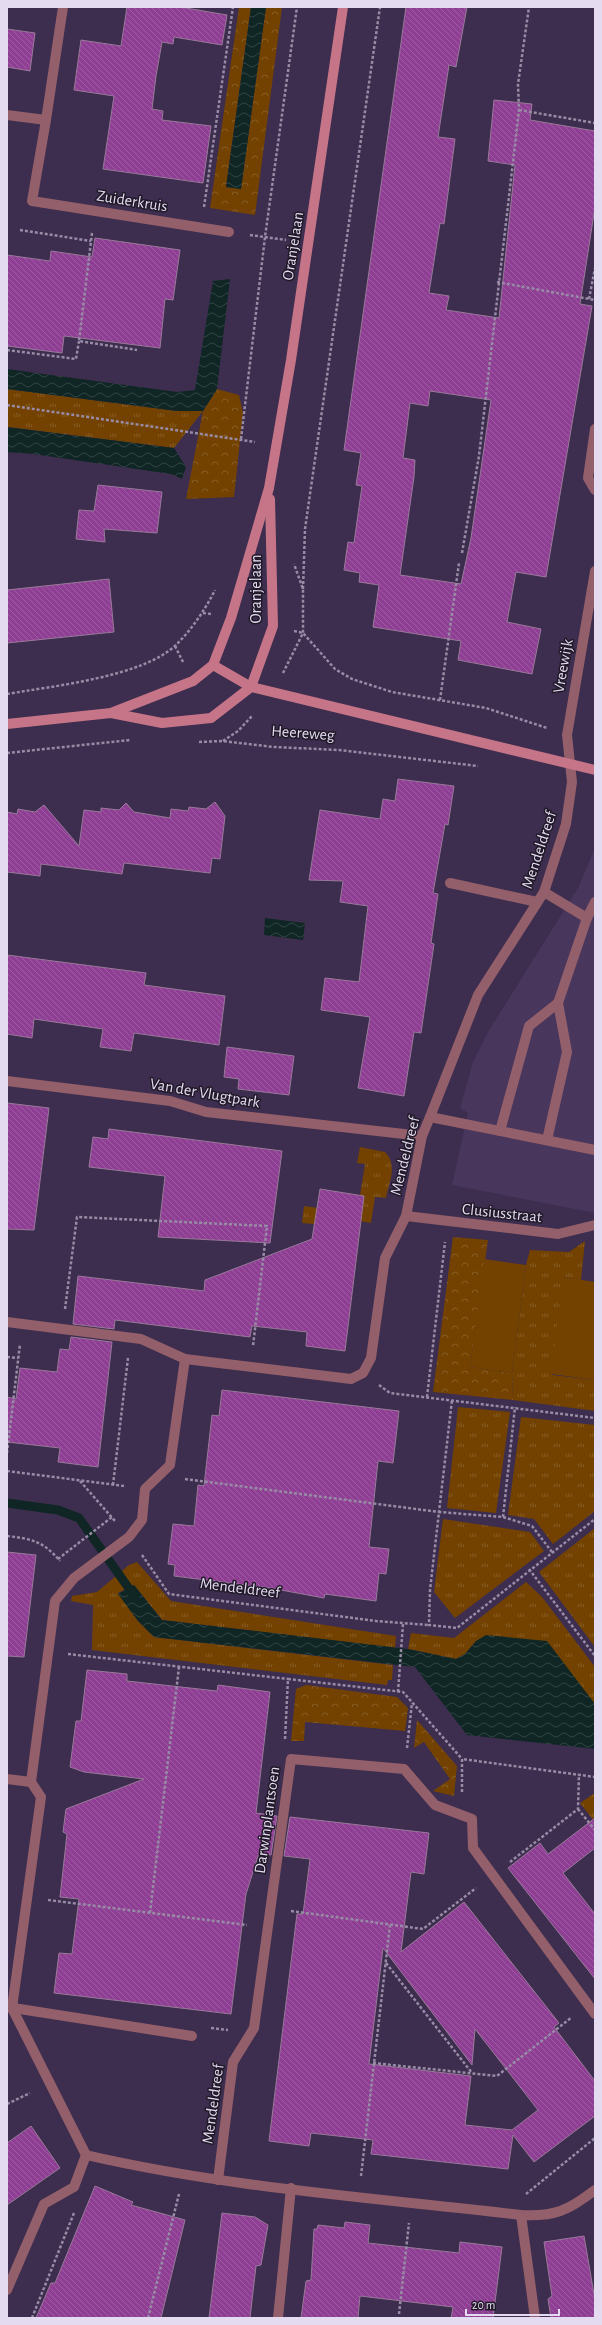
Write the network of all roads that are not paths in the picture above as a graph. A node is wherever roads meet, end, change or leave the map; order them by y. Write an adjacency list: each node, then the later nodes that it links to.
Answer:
1 (63, 7): 4 (street, Zuiderkruis)
2 (343, 7): 7 (main road, Oranjelaan)
3 (7, 115): 4 (street)
4 (46, 120): 5 (street, Zuiderkruis)
5 (229, 232)
6 (595, 430): 8 (street)
7 (269, 488): 10 (main road, Oranjelaan); 11 (main road, Oranjelaan)
8 (595, 490)
9 (595, 571): 14 (street, Vreewijk)
10 (213, 665): 11 (main road, Heereweg); 12 (main road)
11 (251, 687): 12 (main road); 14 (main road, Heereweg)
12 (112, 713): 13 (main road)
13 (7, 724)
14 (571, 766): 15 (main road, Heereweg); 17 (street, Mendeldreef)
15 (595, 770)
16 (450, 883): 18 (street)
17 (544, 892): 18 (street, Mendeldreef); 20 (street)
18 (537, 902): 23 (street, Mendeldreef)
19 (595, 902): 20 (street)
20 (587, 918): 21 (street)
21 (558, 1004): 24 (street); 26 (street)
22 (7, 1081): 25 (street, Van der Vlugtpark)
23 (430, 1117): 24 (street); 25 (street, Mendeldreef)
24 (500, 1131): 26 (street)
25 (422, 1136): 28 (street, Mendeldreef)
26 (547, 1140): 27 (street)
27 (595, 1150)
28 (406, 1216): 29 (street, Clusiusstraat); 31 (street, Mendeldreef)
29 (595, 1225)
30 (7, 1322): 31 (street)
31 (185, 1359): 33 (street)
32 (7, 1779): 33 (street)
33 (31, 1782): 35 (street)
34 (268, 1923): 36 (street, Darwinplantsoen); 39 (street, Mendeldreef)
35 (9, 2008): 37 (street); 38 (street)
36 (595, 2014)
37 (192, 2036)
38 (86, 2155): 39 (street); 43 (street)
39 (218, 2180): 40 (street)
40 (291, 2188): 42 (street); 44 (street)
41 (595, 2190): 42 (street)
42 (521, 2215): 45 (street)
43 (7, 2290)
44 (278, 2318)
45 (535, 2318)

